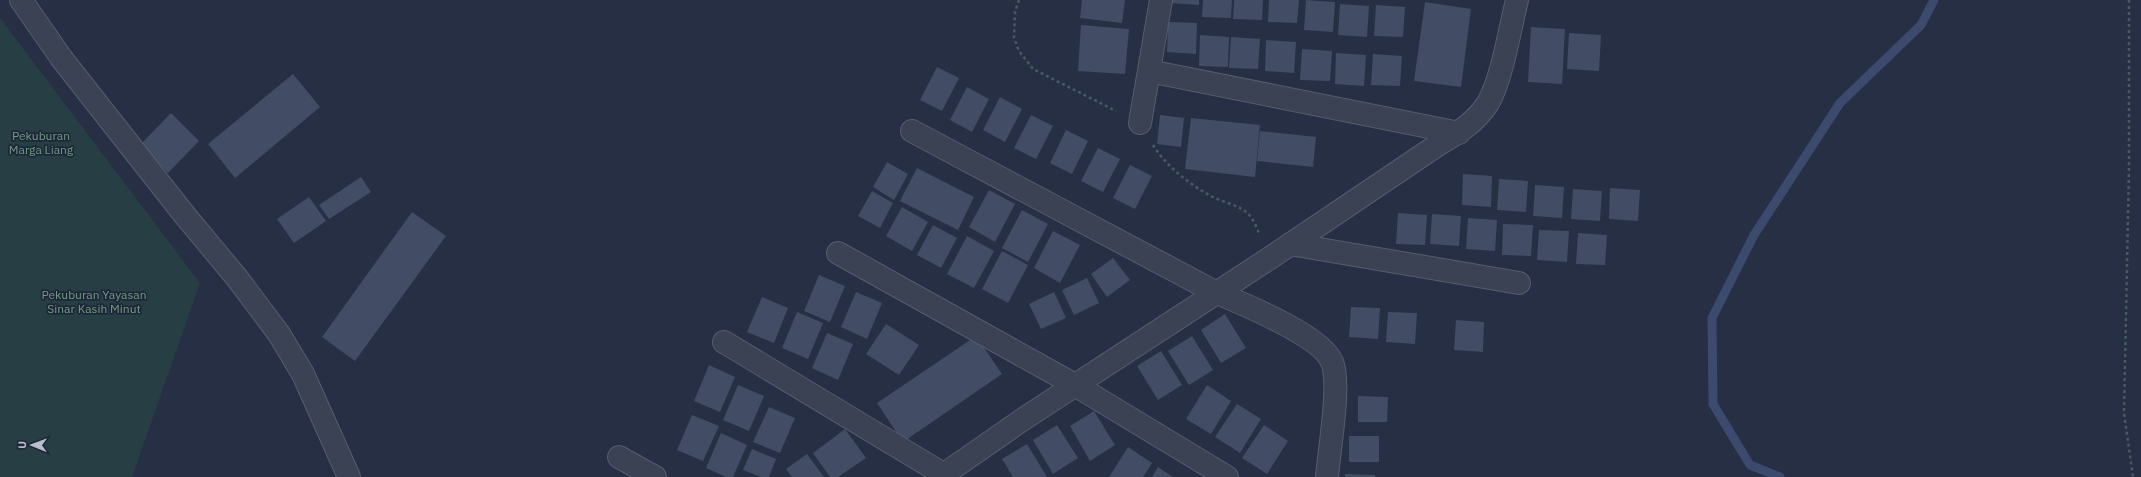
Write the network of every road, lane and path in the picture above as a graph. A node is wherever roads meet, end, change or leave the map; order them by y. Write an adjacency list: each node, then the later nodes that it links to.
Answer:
1 (22, 0): 19 (street)
2 (1019, 0): 7 (path)
3 (1162, 0): 6 (street)
4 (1517, 0): 9 (street)
5 (2129, 0): 23 (path)
6 (1149, 71): 7 (street); 9 (street)
7 (1140, 123): 12 (path)
8 (912, 131): 14 (street)
9 (1459, 133): 10 (street)
10 (1290, 244): 12 (street); 13 (street)
11 (838, 254): 16 (street)
12 (1270, 258): 14 (street)
13 (1519, 283)
14 (1216, 292): 16 (street); 22 (street)
15 (724, 342): 18 (street)
16 (1075, 385): 18 (street); 21 (street)
17 (618, 457): 20 (street)
18 (944, 476)
19 (349, 477)
20 (654, 477)
21 (1227, 477)
22 (1327, 477)
23 (2133, 477)

